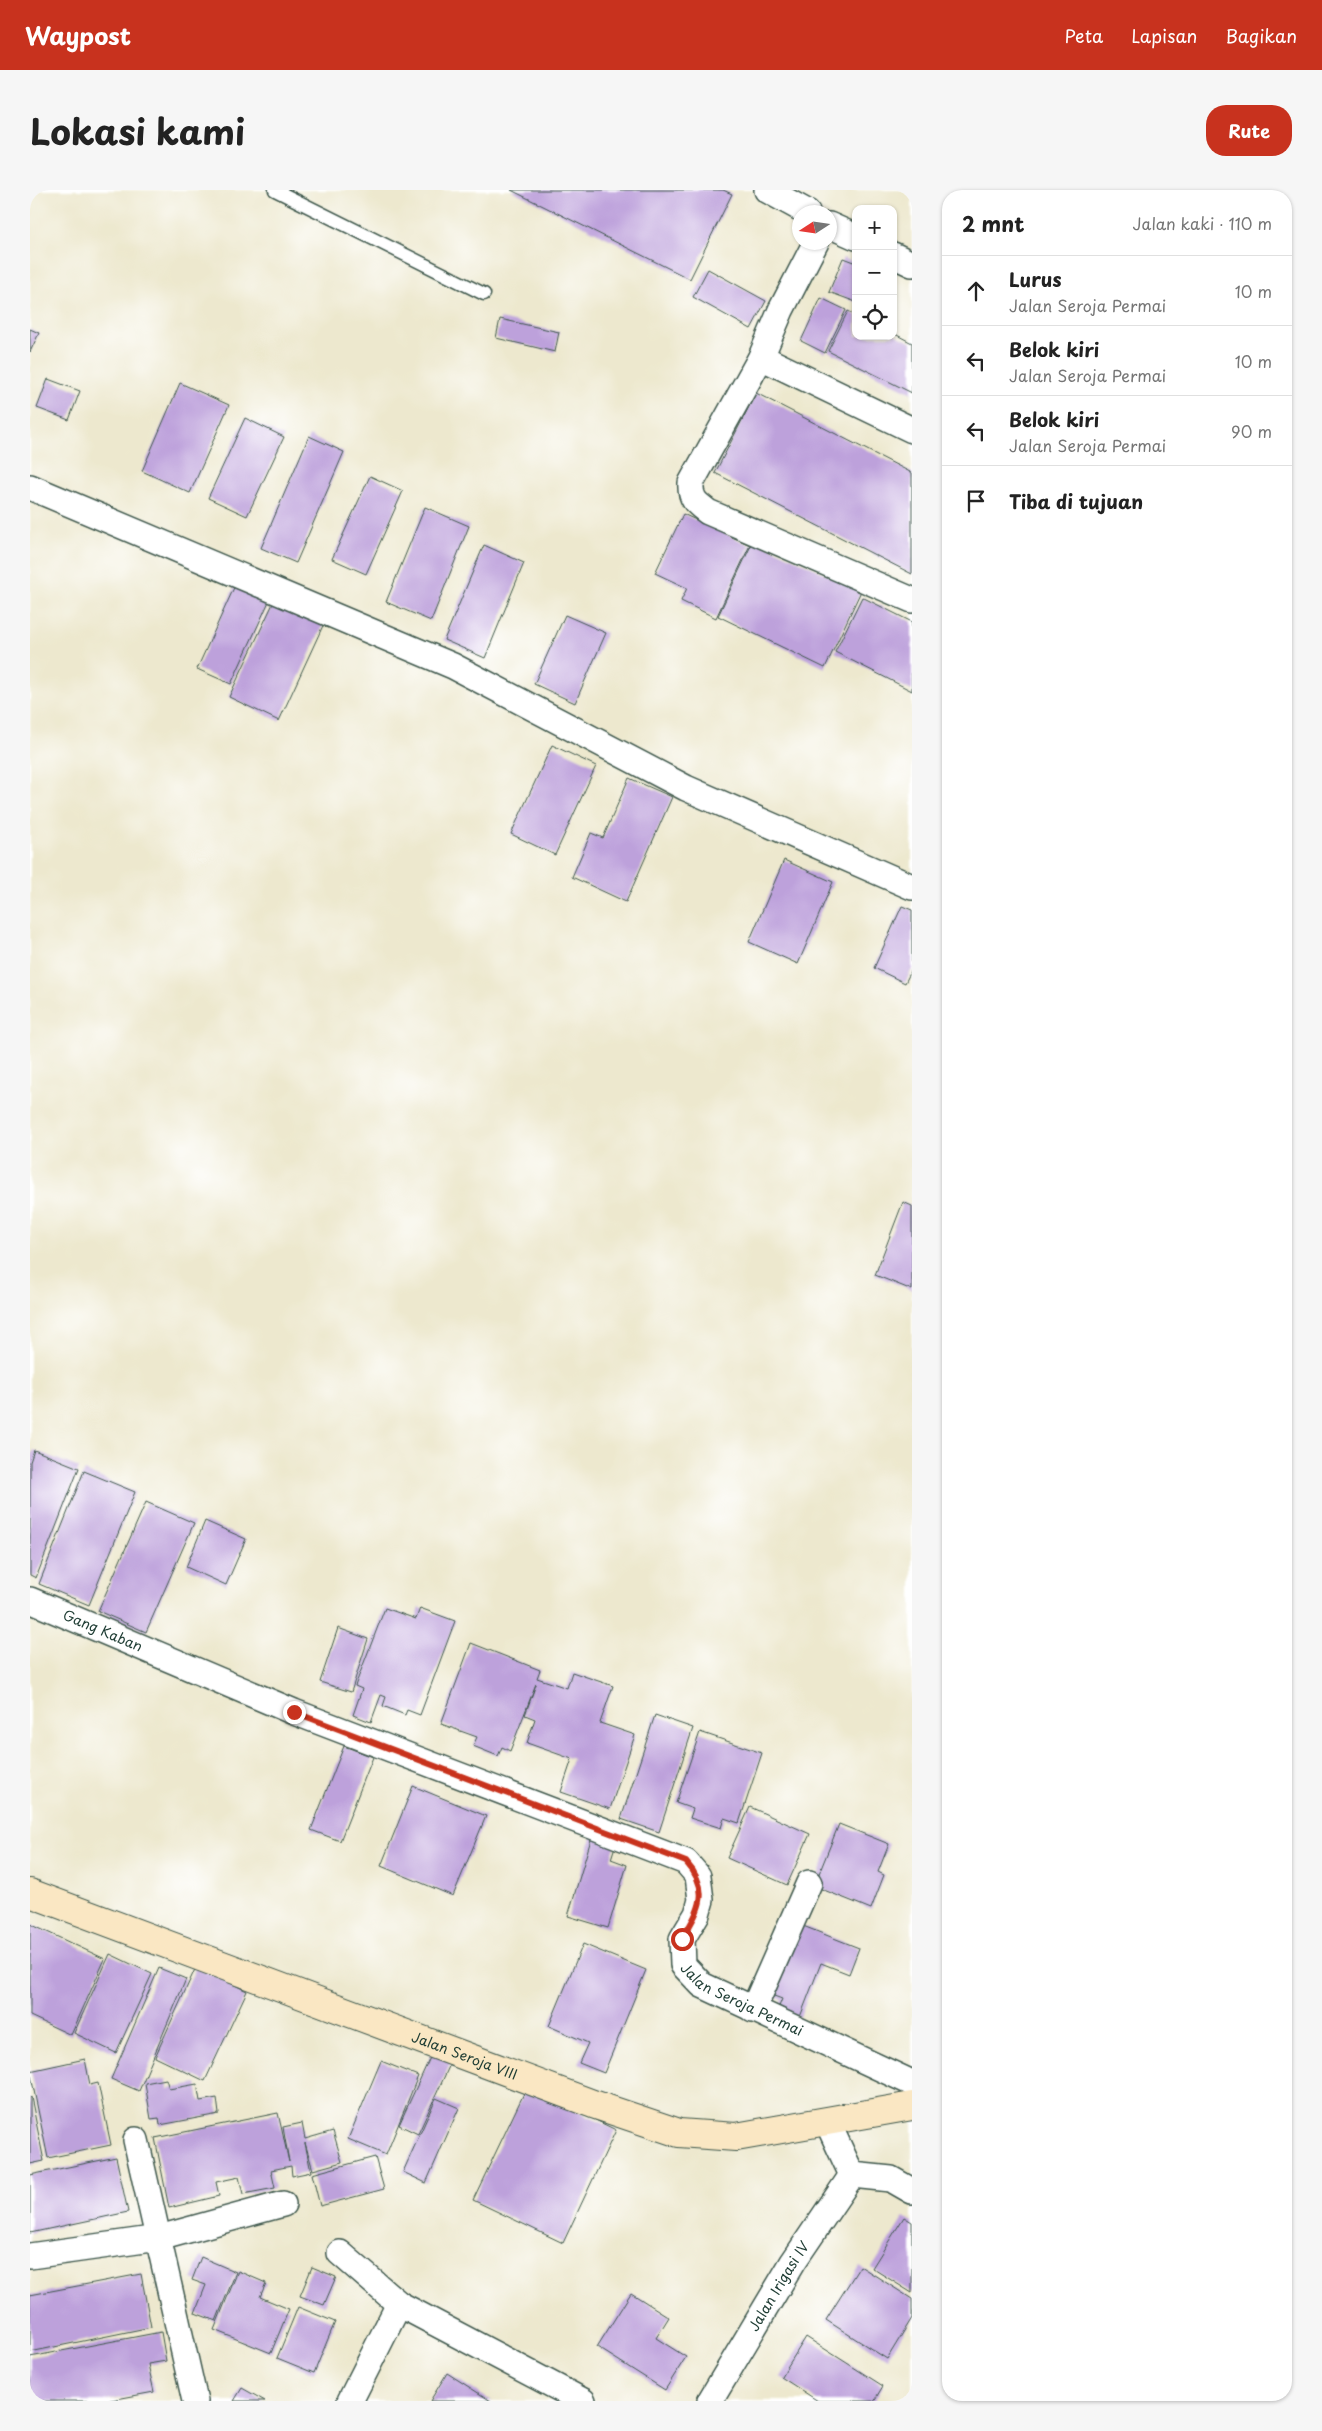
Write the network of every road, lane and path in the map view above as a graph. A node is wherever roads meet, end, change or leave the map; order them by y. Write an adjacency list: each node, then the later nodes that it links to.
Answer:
1 (275, 190): 9 (lane)
2 (767, 190): 3 (street)
3 (794, 205)
4 (837, 228): 5 (street)
5 (852, 235)
6 (812, 250): 10 (street)
7 (897, 257): 8 (street)
8 (912, 264)
9 (484, 294)
10 (761, 357): 11 (street); 13 (street)
11 (912, 430)
12 (30, 487): 14 (street)
13 (912, 600)
14 (912, 886)
15 (30, 1600): 16 (street, Gang Kaban)
16 (176, 1662): 19 (street, Jalan Seroja Permai)
17 (808, 1883): 19 (street)
18 (30, 1893): 22 (street, Jalan Seroja VIII)
19 (753, 2010): 20 (street, Jalan Seroja Permai)
20 (912, 2083)
21 (912, 2106): 22 (street, Jalan Seroja VIII)
22 (827, 2121): 24 (street)
23 (136, 2140): 27 (street)
24 (852, 2175): 25 (street); 34 (street, Jalan Irigasi IV)
25 (912, 2191)
26 (283, 2204): 27 (street)
27 (159, 2238): 29 (street); 31 (street)
28 (340, 2253): 30 (street)
29 (30, 2256)
30 (399, 2304): 32 (street); 33 (street)
31 (195, 2401)
32 (350, 2401)
33 (582, 2401)
34 (710, 2401)

